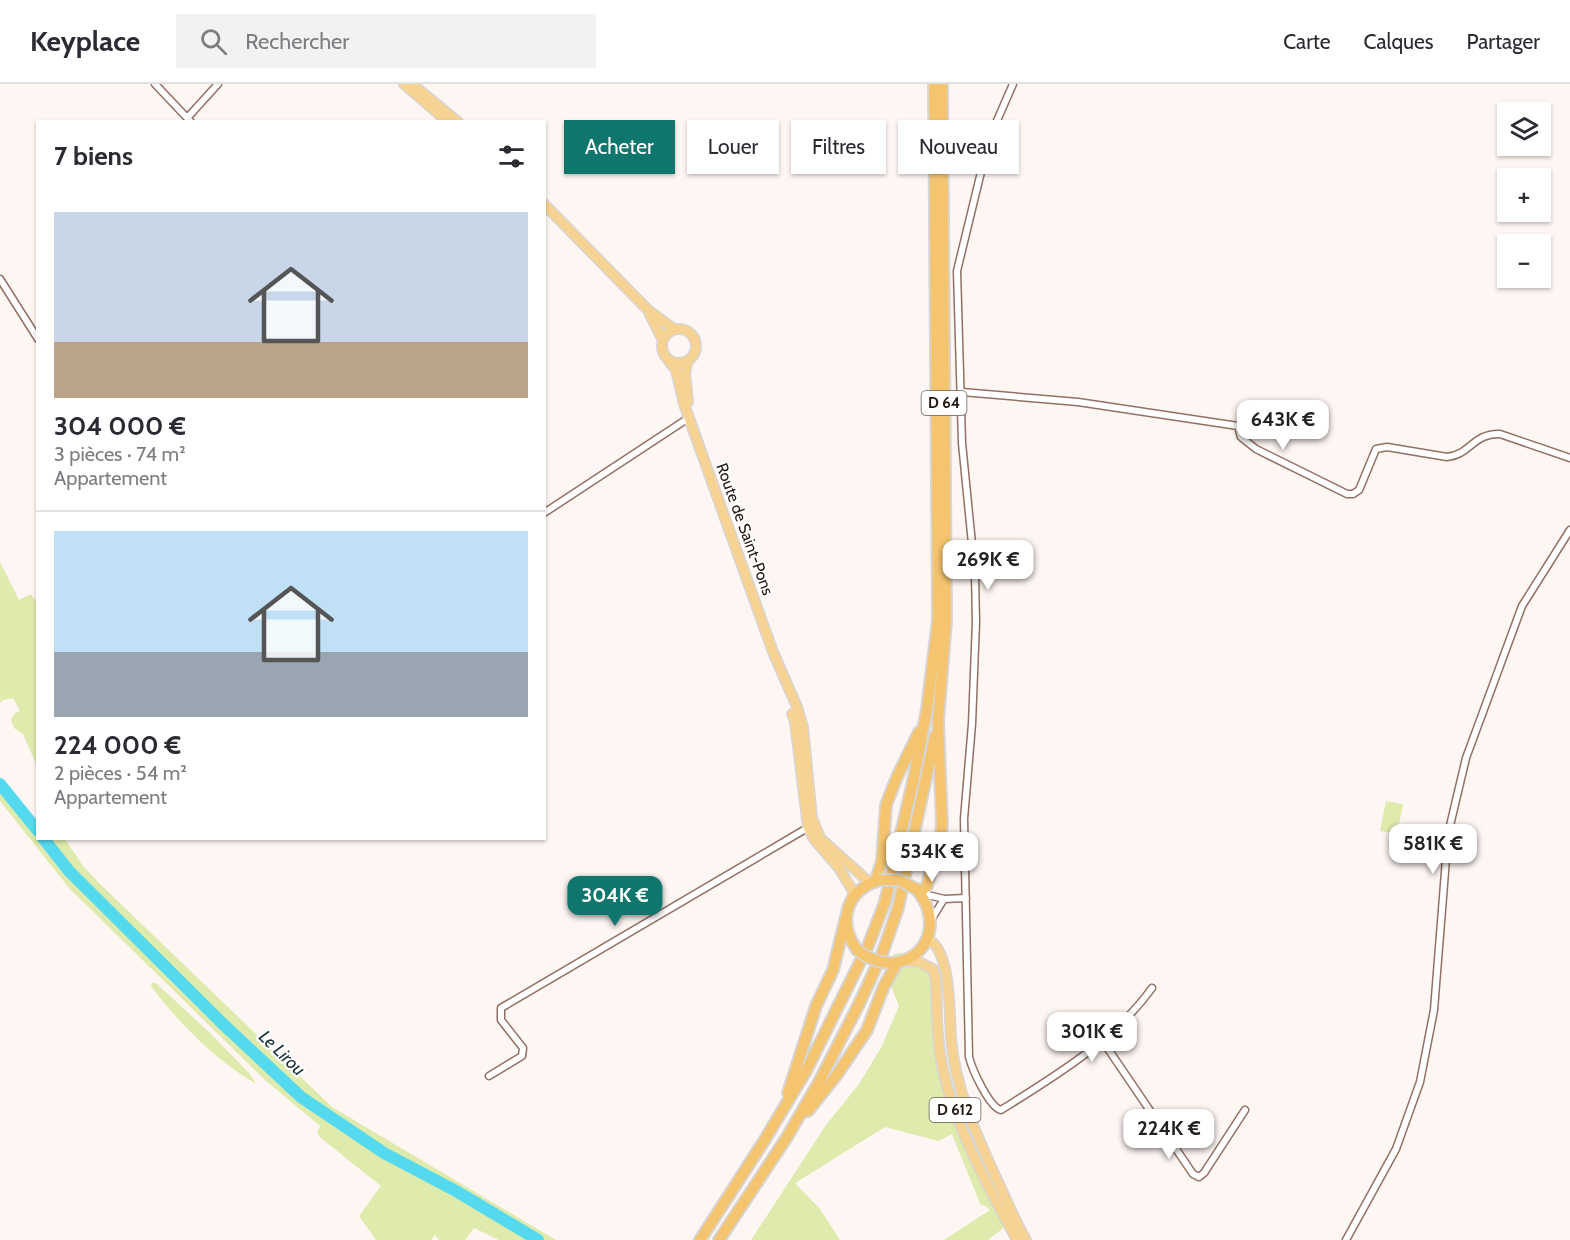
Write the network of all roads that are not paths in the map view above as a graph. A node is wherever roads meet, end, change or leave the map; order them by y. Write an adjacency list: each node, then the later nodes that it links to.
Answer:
1 (155, 84): 8 (street)
2 (218, 84): 8 (street)
3 (404, 84): 9 (main road)
4 (412, 84): 10 (main road)
5 (934, 84): 24 (highway, D 64)
6 (942, 84): 25 (highway, D 64)
7 (1013, 84): 19 (street)
8 (189, 119)
9 (446, 120)
10 (456, 120)
11 (546, 206): 13 (main road)
12 (0, 279): 15 (street)
13 (648, 310): 14 (main road); 16 (main road)
14 (674, 329): 16 (main road); 18 (main road)
15 (36, 336)
16 (663, 340): 17 (main road)
17 (666, 357): 18 (main road); 20 (main road, Route de Saint-Pons)
18 (688, 360): 20 (main road, Route de Saint-Pons)
19 (962, 392): 21 (street); 29 (street)
20 (690, 418): 22 (street); 26 (main road, Route de Saint-Pons)
21 (1570, 459)
22 (546, 512)
23 (1570, 530): 46 (street)
24 (927, 709): 27 (highway, D 64); 41 (highway)
25 (938, 721): 28 (highway, D 64); 40 (highway)
26 (812, 827): 27 (main road, Route de Saint-Pons); 31 (main road, Route de Saint-Pons); 38 (street)
27 (875, 882): 28 (highway, bridge); 31 (highway)
28 (919, 893): 30 (street); 33 (highway)
29 (966, 898): 30 (street); 37 (street)
30 (944, 899): 33 (street)
31 (849, 905): 32 (highway)
32 (846, 917): 35 (highway, bridge); 41 (highway)
33 (930, 920): 34 (highway)
34 (927, 939): 35 (highway); 45 (main road, D 612)
35 (897, 962): 40 (highway); 44 (main road, D 612)
36 (1152, 988): 37 (street)
37 (1102, 1040): 39 (street)
38 (489, 1076)
39 (1245, 1110)
40 (787, 1137): 43 (highway)
41 (764, 1141): 42 (highway)
42 (700, 1240)
43 (719, 1240)
44 (1017, 1240)
45 (1026, 1240)
46 (1346, 1240)

